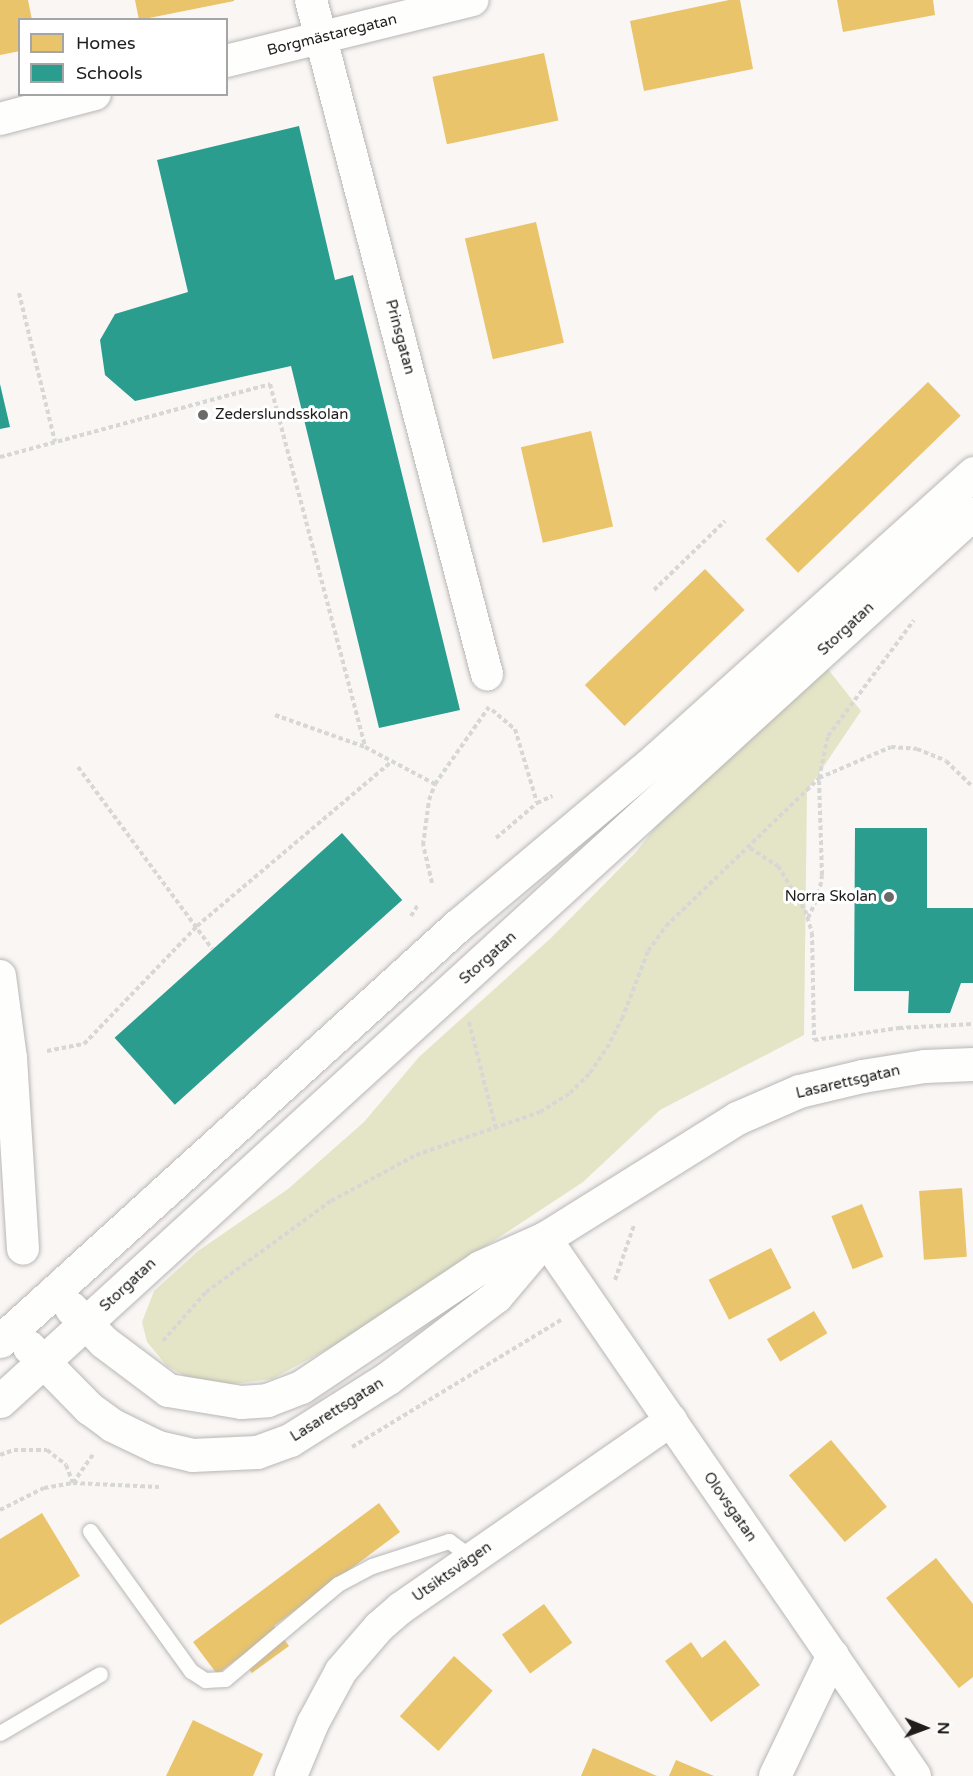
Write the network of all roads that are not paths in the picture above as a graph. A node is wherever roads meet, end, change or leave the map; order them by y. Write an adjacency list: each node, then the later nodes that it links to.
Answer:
1 (311, 0): 3 (street, Prinsgatan)
2 (473, 0): 3 (street, Borgmästaregatan)
3 (322, 37): 4 (street, Borgmästaregatan); 9 (street, Prinsgatan)
4 (228, 60)
5 (86, 96): 6 (street)
6 (0, 118)
7 (973, 473): 15 (main road, Storgatan)
8 (973, 513): 16 (main road, Storgatan)
9 (487, 674)
10 (0, 976): 12 (street)
11 (973, 1064): 13 (main road, Lasarettsgatan)
12 (10, 1191): 14 (street)
13 (545, 1238): 16 (main road, Lasarettsgatan); 18 (main road, Lasarettsgatan); 20 (street, Olovsgatan)
14 (23, 1249)
15 (55, 1291): 16 (main road, Lasarettsgatan); 17 (main road, Storgatan)
16 (87, 1324): 18 (main road, Storgatan)
17 (7, 1335): 18 (main road, Lasarettsgatan)
18 (43, 1363): 19 (main road, Storgatan)
19 (0, 1401)
20 (671, 1420): 22 (street, Utsiktsvägen); 23 (street, Olovsgatan)
21 (90, 1531): 22 (lane)
22 (472, 1558): 26 (street, Utsiktsvägen)
23 (833, 1656): 27 (street); 28 (street, Olovsgatan)
24 (100, 1674): 25 (lane)
25 (0, 1733)
26 (291, 1776)
27 (775, 1776)
28 (915, 1776)

